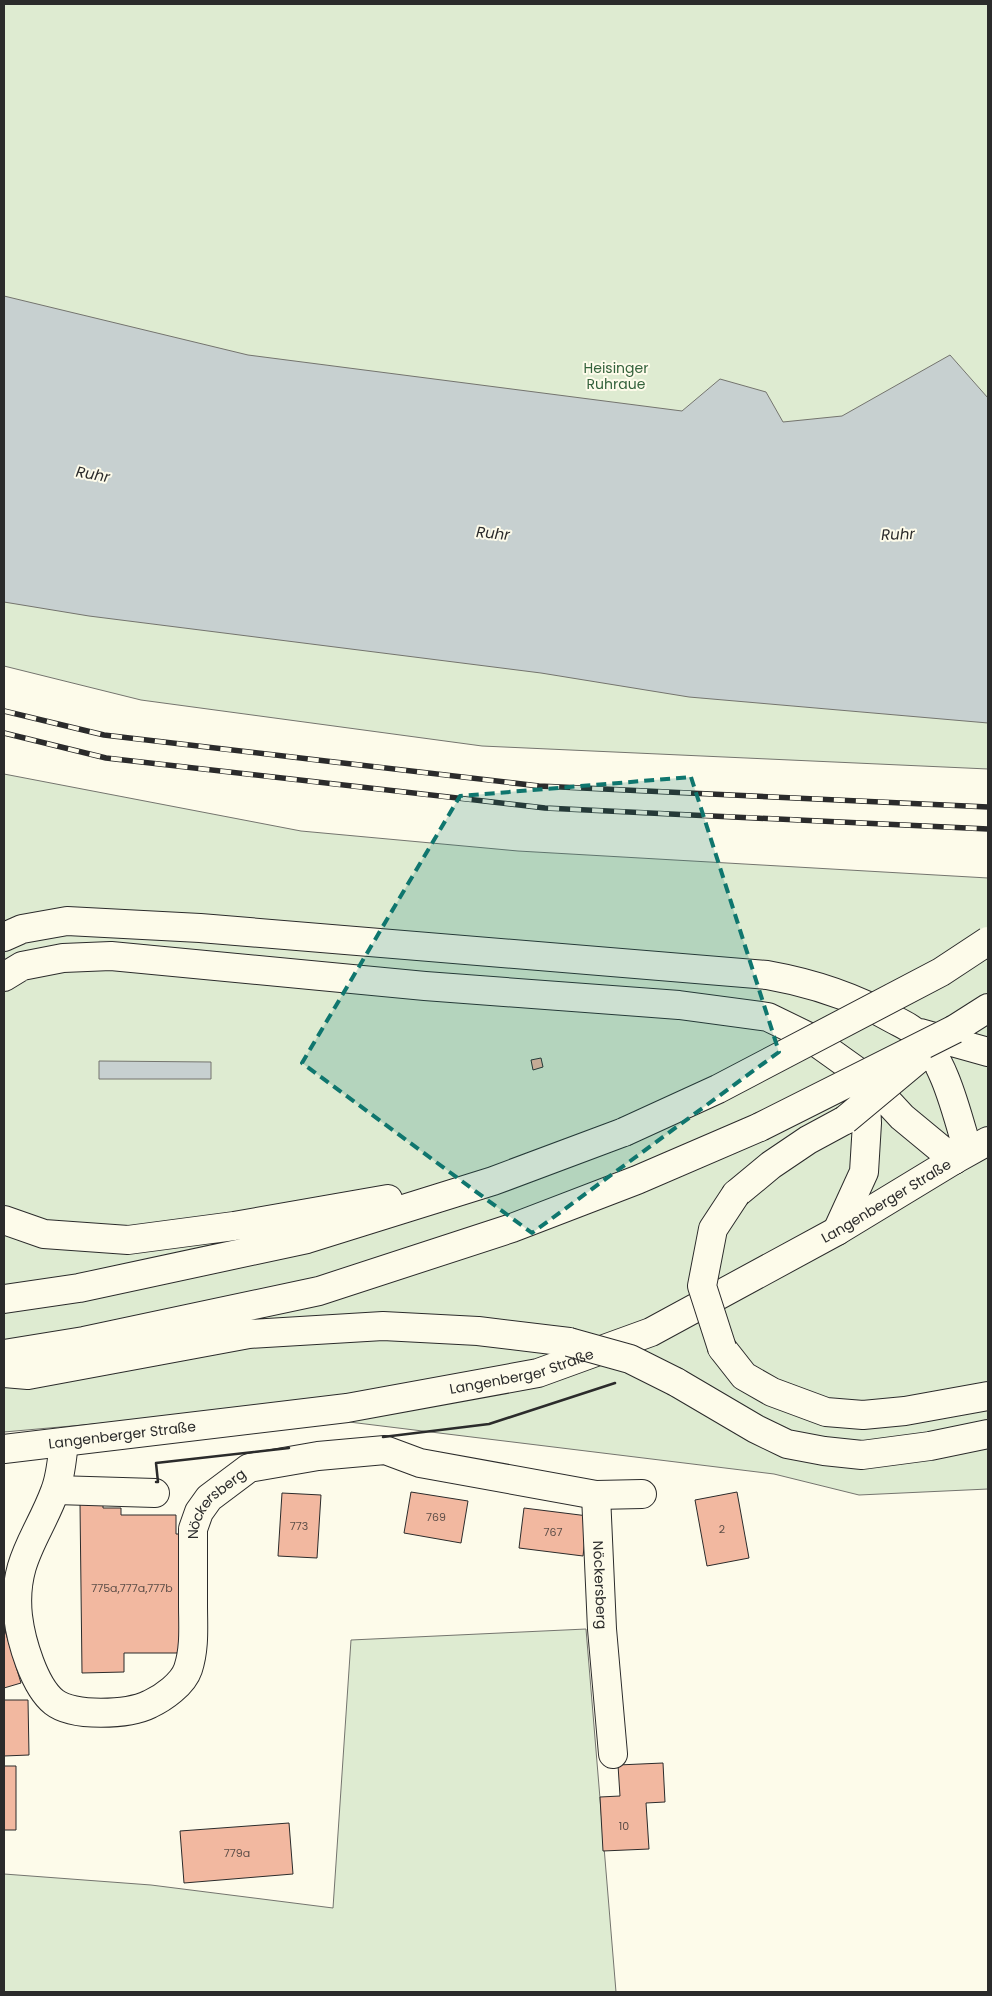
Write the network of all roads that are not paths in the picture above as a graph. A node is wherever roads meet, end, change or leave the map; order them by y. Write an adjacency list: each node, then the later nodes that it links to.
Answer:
1 (4, 937): 6 (main road)
2 (988, 941): 10 (main road, bridge)
3 (4, 977): 8 (main road)
4 (988, 1008): 5 (main road)
5 (955, 1029): 14 (main road, bridge); 16 (main road, bridge)
6 (916, 1032): 7 (main road); 9 (main road)
7 (988, 1052)
8 (865, 1076): 9 (main road); 12 (main road)
9 (970, 1150): 12 (main road, Langenberger Straße)
10 (493, 1181): 11 (main road); 13 (main road)
11 (4, 1220)
12 (837, 1231): 18 (main road, Langenberger Straße)
13 (4, 1299)
14 (4, 1354)
15 (4, 1373): 17 (main road, bridge)
16 (988, 1396)
17 (988, 1434)
18 (64, 1442): 19 (main road, Langenberger Straße); 20 (main road, Nöckersberg)
19 (4, 1449)
20 (56, 1490): 21 (main road); 22 (main road, Nöckersberg)
21 (155, 1493)
22 (596, 1494): 23 (main road); 24 (main road, Nöckersberg)
23 (642, 1494)
24 (613, 1754)

